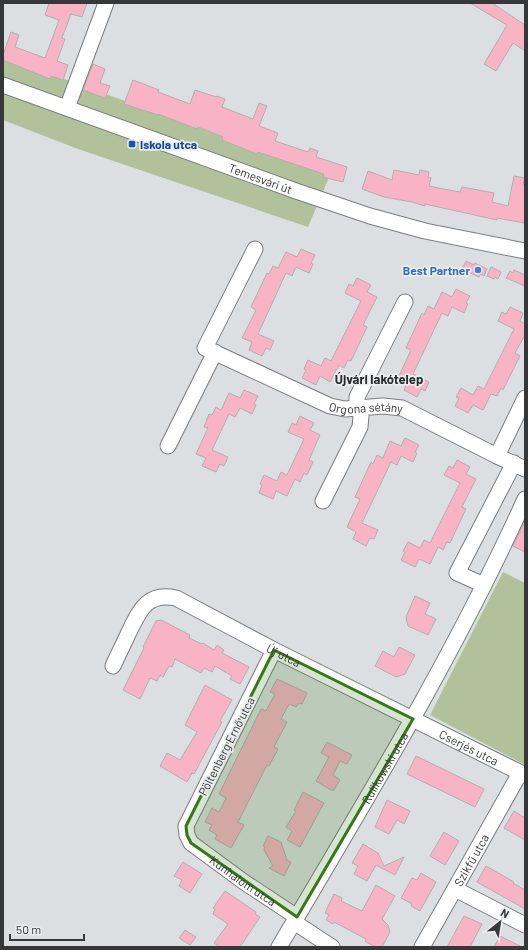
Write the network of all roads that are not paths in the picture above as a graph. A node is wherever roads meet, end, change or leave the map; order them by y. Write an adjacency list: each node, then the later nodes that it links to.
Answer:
1 (106, 3): 3 (street)
2 (3, 85): 3 (street, Temesvári út)
3 (67, 108): 5 (street, Temesvári út)
4 (255, 249): 7 (street)
5 (525, 250)
6 (405, 302): 9 (street)
7 (210, 350): 9 (street, Orgona sétány); 10 (street)
8 (525, 398): 11 (street)
9 (359, 408): 11 (street, Orgona sétány); 13 (street)
10 (168, 446)
11 (497, 456): 12 (street, Orgona sétány)
12 (520, 466): 15 (street)
13 (323, 501)
14 (523, 507): 15 (street, Rulikowski utca)
15 (484, 585): 18 (street, Rulikowski utca)
16 (274, 650): 17 (street, Új utca); 18 (street, Új utca); 20 (street, Pöltenberg Ernő utca)
17 (113, 666)
18 (413, 719): 19 (street, Cserjés utca); 22 (street, Rulikowski utca)
19 (523, 774): 21 (street, Szikfű utca)
20 (191, 843): 22 (street, Kunhalom utca)
21 (455, 889): 23 (street); 26 (street, Szikfű utca)
22 (296, 919): 24 (street, Rulikowski utca); 25 (street, Kunhalom utca)
23 (525, 926)
24 (279, 947)
25 (332, 947)
26 (422, 947)

